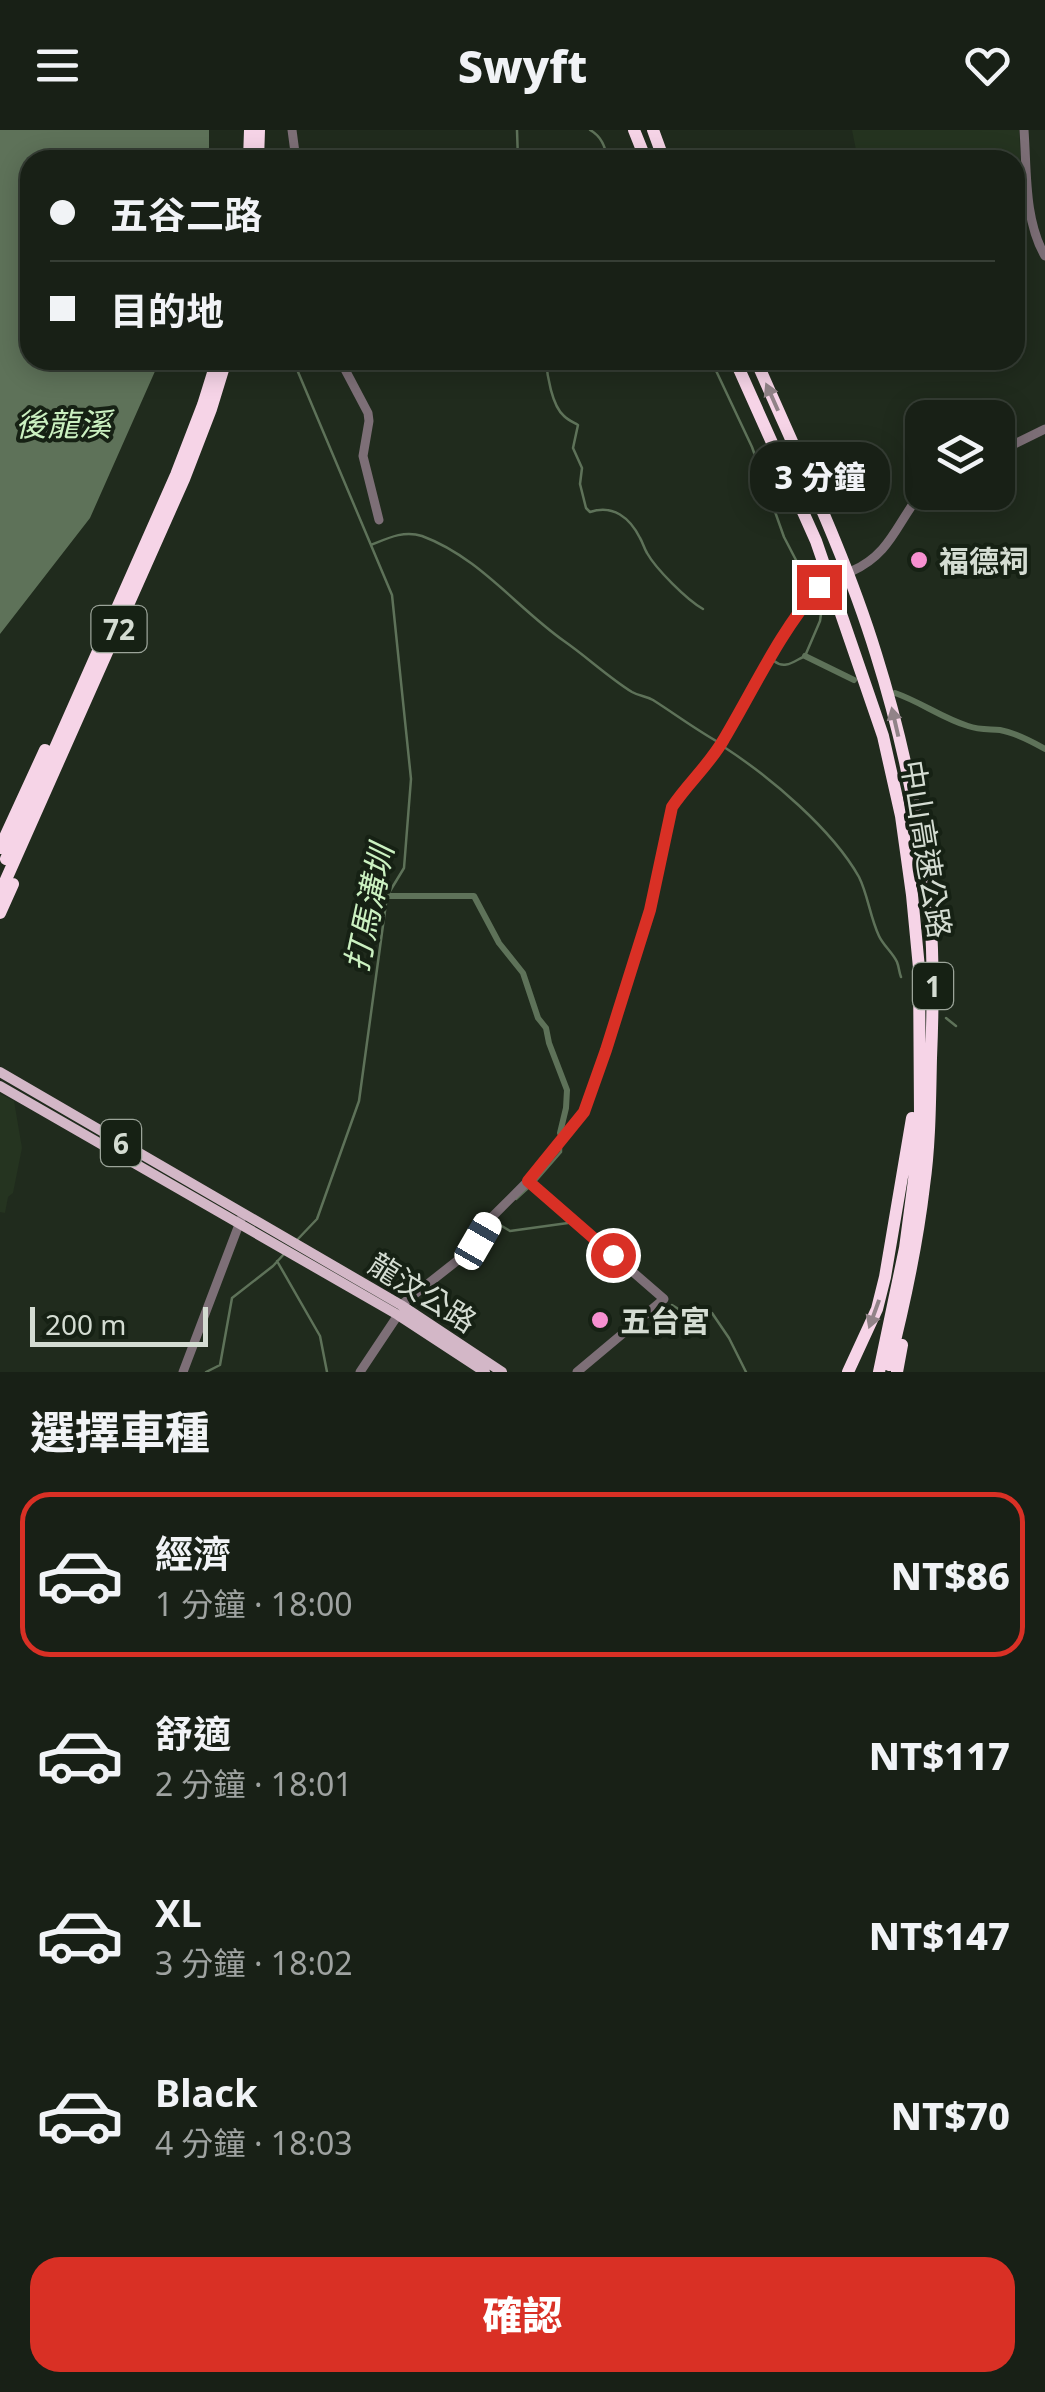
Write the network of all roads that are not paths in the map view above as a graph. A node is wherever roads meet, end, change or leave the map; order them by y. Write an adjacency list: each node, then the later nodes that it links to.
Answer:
1 (1024, 130): 2 (street)
2 (1045, 256)
3 (214, 370): 14 (highway, 72)
4 (223, 370): 15 (highway, 72)
5 (345, 370): 11 (street)
6 (740, 370): 21 (highway, 中山高速公路 / 1)
7 (760, 370): 25 (highway, 中山高速公路 / 1, one-way to 7)
8 (1045, 429): 9 (street)
9 (1015, 444)
10 (910, 510): 12 (street)
11 (379, 520)
12 (852, 571)
13 (819, 587): 23 (street)
14 (125, 592): 16 (highway); 17 (highway, 72)
15 (126, 614): 18 (highway, 72); 19 (highway)
16 (0, 848)
17 (0, 872)
18 (0, 893)
19 (0, 913)
20 (0, 1072): 24 (main road, 6)
21 (919, 1081): 32 (highway, one-way to 32); 33 (highway, 中山高速公路 / 1)
22 (0, 1086): 24 (main road, 6)
23 (532, 1184): 26 (street); 31 (street)
24 (240, 1219): 26 (main road, 龍汶公路 / 6); 27 (street)
25 (908, 1280): 34 (highway, 中山高速公路 / 1); 35 (highway)
26 (400, 1310): 28 (street); 29 (main road, 龍汶公路 / 6); 30 (main road, 龍汶公路 / 6)
27 (185, 1366)
28 (360, 1372)
29 (486, 1372)
30 (502, 1372)
31 (577, 1372)
32 (848, 1372)
33 (879, 1372)
34 (888, 1372)
35 (897, 1372)

